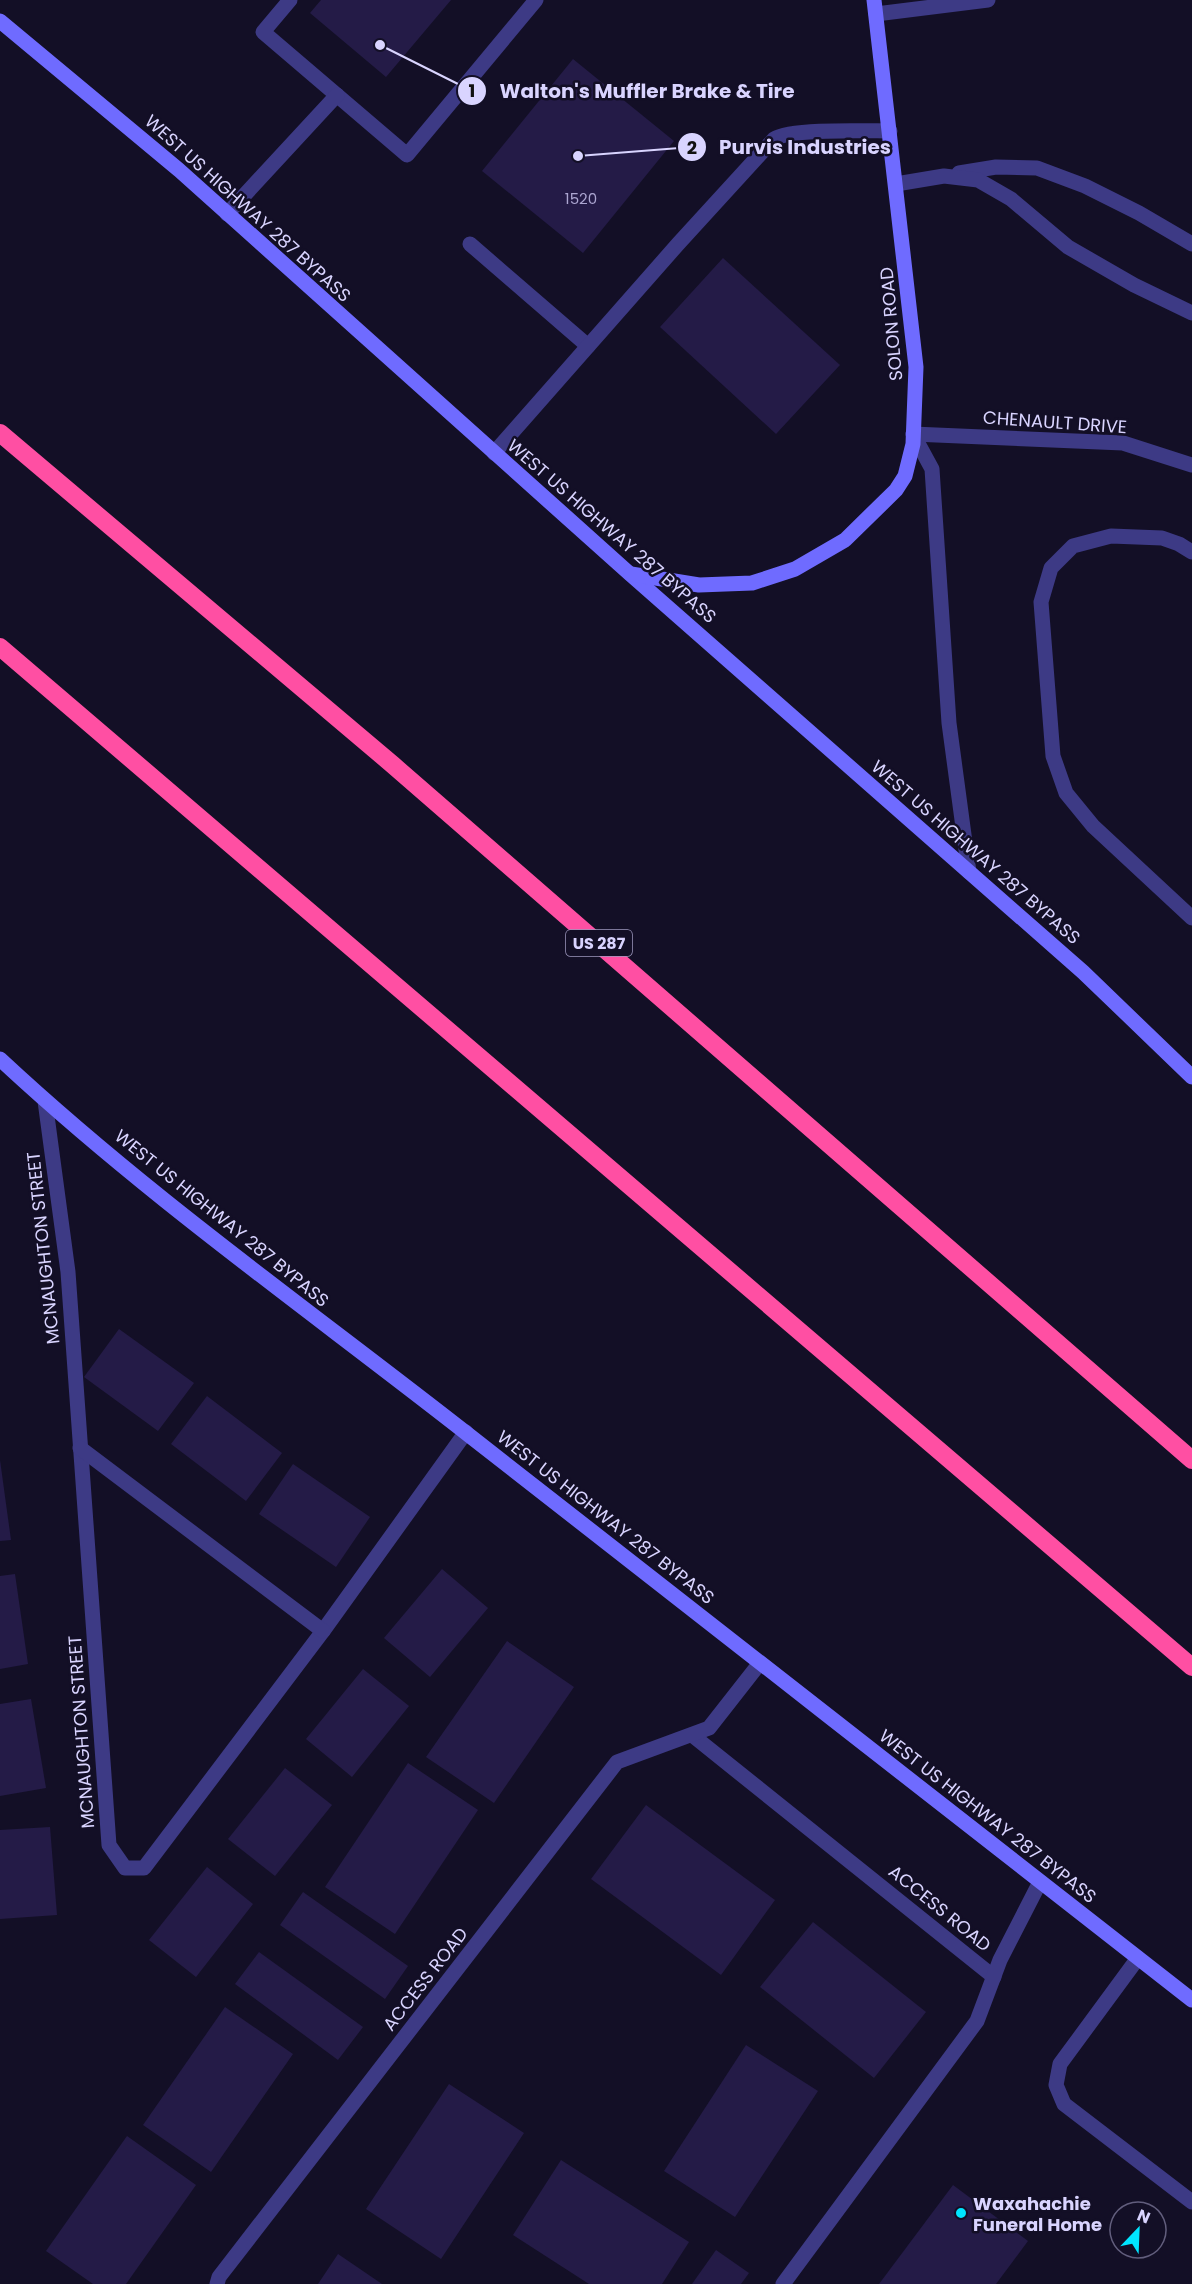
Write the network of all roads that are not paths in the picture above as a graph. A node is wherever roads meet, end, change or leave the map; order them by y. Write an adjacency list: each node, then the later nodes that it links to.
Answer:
1 (290, 0): 6 (street)
2 (536, 0): 6 (street)
3 (988, 0): 4 (street)
4 (875, 7): 7 (main road, SOLON ROAD)
5 (0, 21): 10 (main road, WEST US HIGHWAY 287 BYPASS)
6 (337, 94): 10 (street)
7 (890, 131): 9 (main road, SOLON ROAD); 14 (street)
8 (944, 176): 9 (street); 12 (street); 13 (street)
9 (896, 184): 16 (main road, SOLON ROAD)
10 (227, 214): 17 (main road, WEST US HIGHWAY 287 BYPASS)
11 (470, 244): 14 (street)
12 (1192, 244)
13 (1192, 313)
14 (588, 346): 17 (street)
15 (0, 433): 29 (highway, US 287)
16 (914, 434): 18 (street, CHENAULT DRIVE); 20 (main road, SOLON ROAD); 22 (street)
17 (494, 453): 20 (main road, WEST US HIGHWAY 287 BYPASS)
18 (1192, 465)
19 (1192, 552): 23 (street)
20 (630, 574): 22 (main road, WEST US HIGHWAY 287 BYPASS)
21 (0, 647): 32 (highway)
22 (969, 872): 25 (main road, WEST US HIGHWAY 287 BYPASS)
23 (1192, 918)
24 (0, 1059): 26 (main road, WEST US HIGHWAY 287 BYPASS)
25 (1192, 1077)
26 (45, 1101): 27 (main road, WEST US HIGHWAY 287 BYPASS); 28 (street, MCNAUGHTON STREET)
27 (466, 1432): 30 (street, MCNAUGHTON STREET); 31 (main road, WEST US HIGHWAY 287 BYPASS)
28 (80, 1448): 30 (street); 30 (street, MCNAUGHTON STREET)
29 (1192, 1460)
30 (323, 1631)
31 (760, 1662): 33 (street, ACCESS ROAD); 34 (main road, WEST US HIGHWAY 287 BYPASS)
32 (1192, 1667)
33 (693, 1735): 36 (street, ACCESS ROAD); 39 (street, ACCESS ROAD)
34 (1040, 1882): 35 (main road, WEST US HIGHWAY 287 BYPASS); 36 (street, ACCESS ROAD)
35 (1138, 1958): 37 (main road, WEST US HIGHWAY 287 BYPASS); 38 (street)
36 (994, 1977): 40 (street, ACCESS ROAD)
37 (1192, 2000)
38 (1192, 2202)
39 (217, 2284)
40 (783, 2284)

